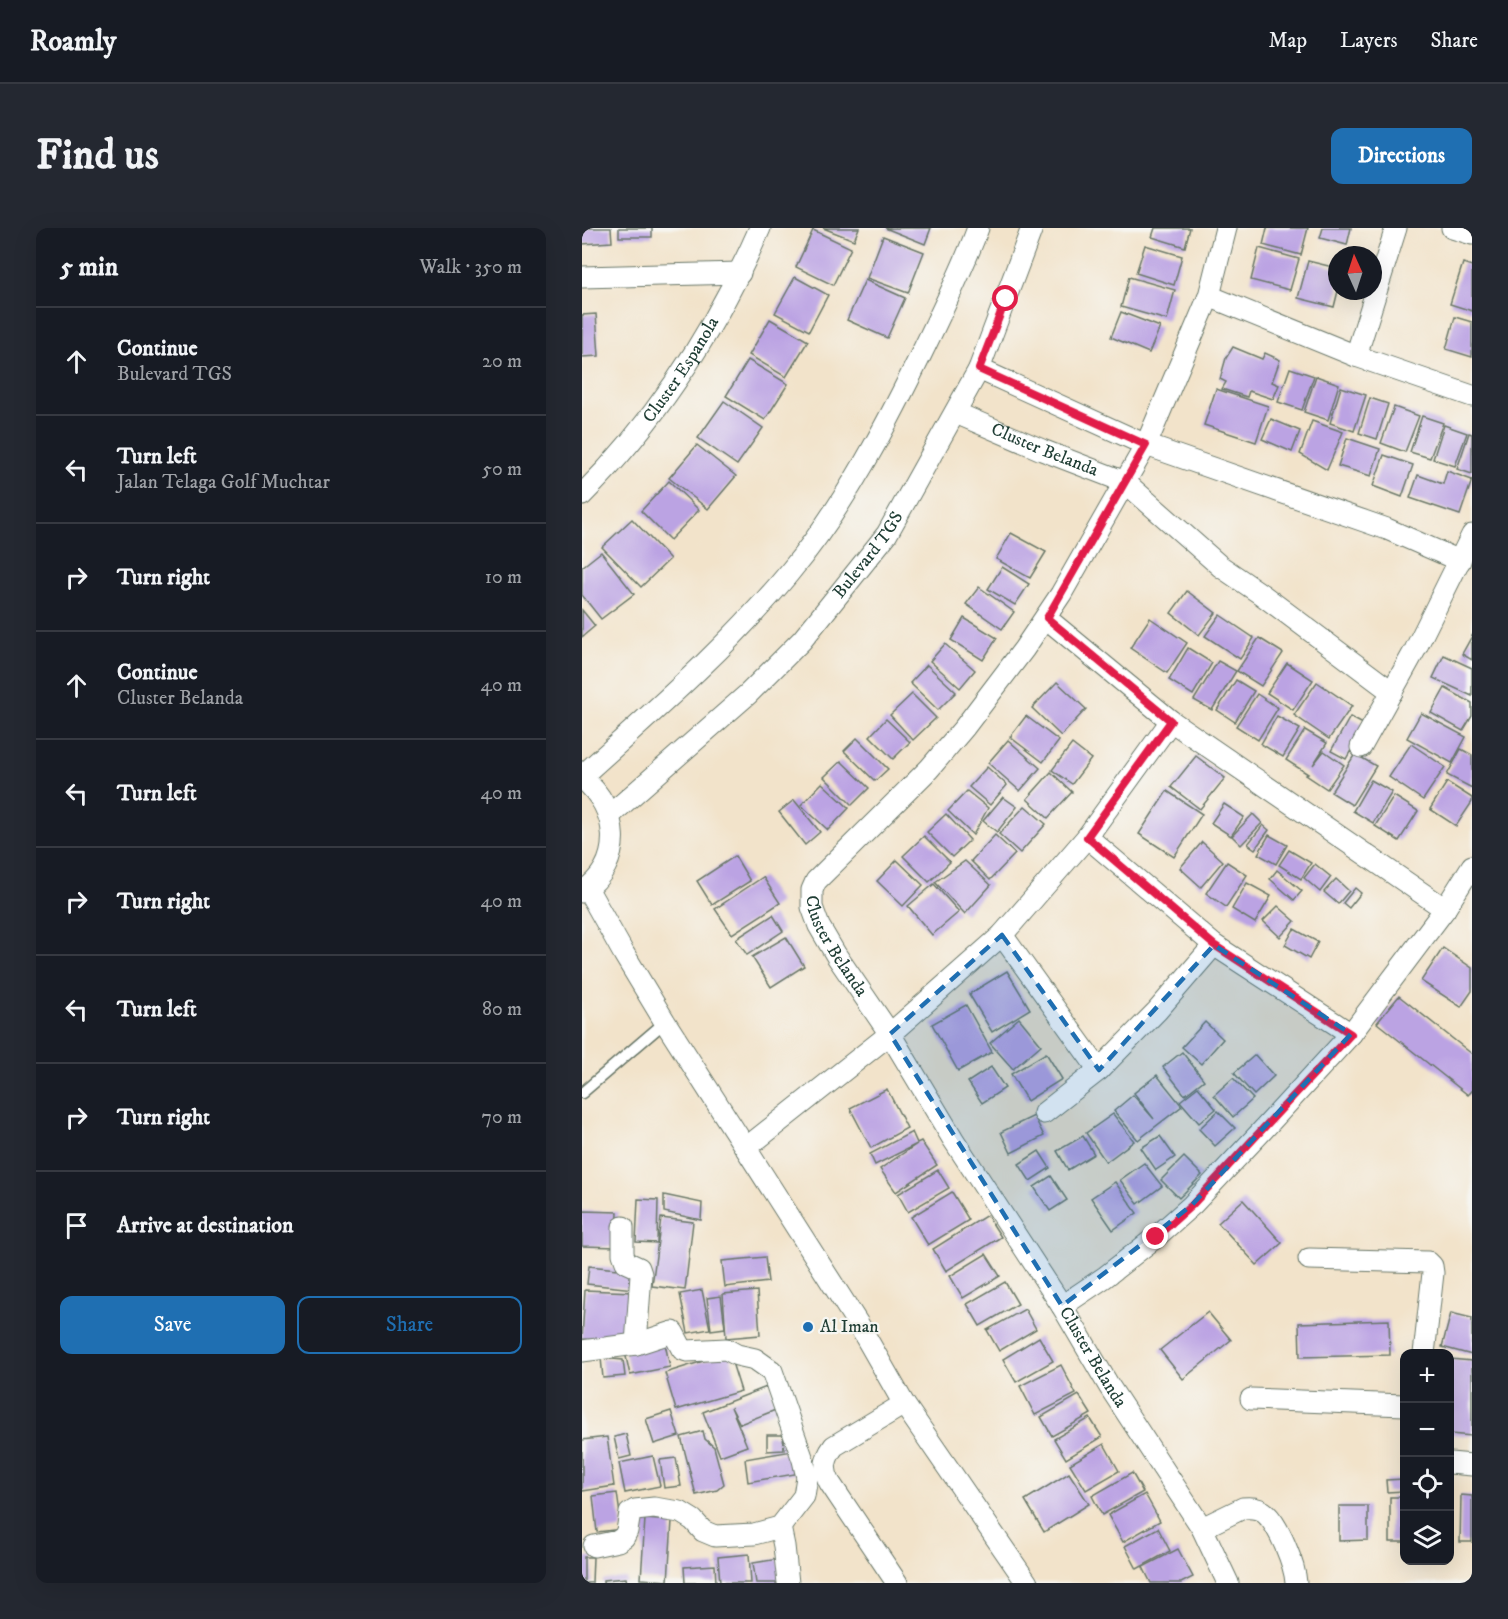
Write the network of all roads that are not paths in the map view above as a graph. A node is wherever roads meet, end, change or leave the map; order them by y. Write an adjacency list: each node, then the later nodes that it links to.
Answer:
1 (760, 228): 8 (street, Cluster Espanola)
2 (978, 228): 26 (street)
3 (1032, 228): 12 (street, Bulevard TGS)
4 (1227, 228): 10 (street)
5 (1396, 228): 11 (street)
6 (1452, 228): 7 (street)
7 (1472, 234)
8 (740, 273): 9 (street); 17 (street, Cluster Espanola)
9 (582, 277)
10 (1209, 296): 11 (street); 15 (street)
11 (1356, 356): 13 (street)
12 (979, 369): 14 (street, Bulevard TGS); 15 (street)
13 (1472, 396)
14 (956, 413): 18 (street, Cluster Belanda); 27 (street, Bulevard TGS)
15 (1146, 445): 18 (street); 21 (street)
16 (582, 468): 17 (street)
17 (604, 473): 19 (street, Cluster Espanola)
18 (1125, 482): 22 (street, Cluster Belanda); 23 (street)
19 (582, 495)
20 (1472, 535): 21 (street)
21 (1460, 561): 23 (street)
22 (1047, 618): 24 (street); 35 (street, Cluster Belanda)
23 (1392, 692): 25 (street)
24 (1171, 721): 28 (street); 31 (street)
25 (1361, 747)
26 (582, 777): 27 (street)
27 (610, 815): 30 (street)
28 (1087, 837): 32 (street); 33 (street)
29 (1472, 866): 31 (street)
30 (585, 890): 34 (street)
31 (1445, 909): 36 (street)
32 (1002, 934): 35 (street); 37 (street)
33 (1214, 945): 36 (street); 37 (street)
34 (665, 1022): 38 (lane); 40 (street)
35 (890, 1034): 40 (street); 43 (street, Cluster Belanda)
36 (1351, 1034): 43 (street)
37 (1099, 1070): 39 (street)
38 (582, 1093)
39 (1044, 1113)
40 (746, 1148): 48 (street)
41 (623, 1227): 44 (street)
42 (1309, 1259): 45 (street)
43 (1062, 1306): 53 (street, Cluster Belanda)
44 (636, 1344): 46 (street); 52 (street)
45 (1424, 1349)
46 (582, 1351)
47 (1251, 1399): 49 (street)
48 (904, 1404): 56 (street); 57 (street)
49 (1400, 1404)
50 (1454, 1463): 51 (street)
51 (1472, 1465)
52 (780, 1527): 54 (street); 55 (street)
53 (1202, 1528): 58 (street, Cluster Belanda); 59 (street)
54 (594, 1546)
55 (788, 1583)
56 (897, 1583)
57 (1027, 1583)
58 (1228, 1583)
59 (1296, 1583)

